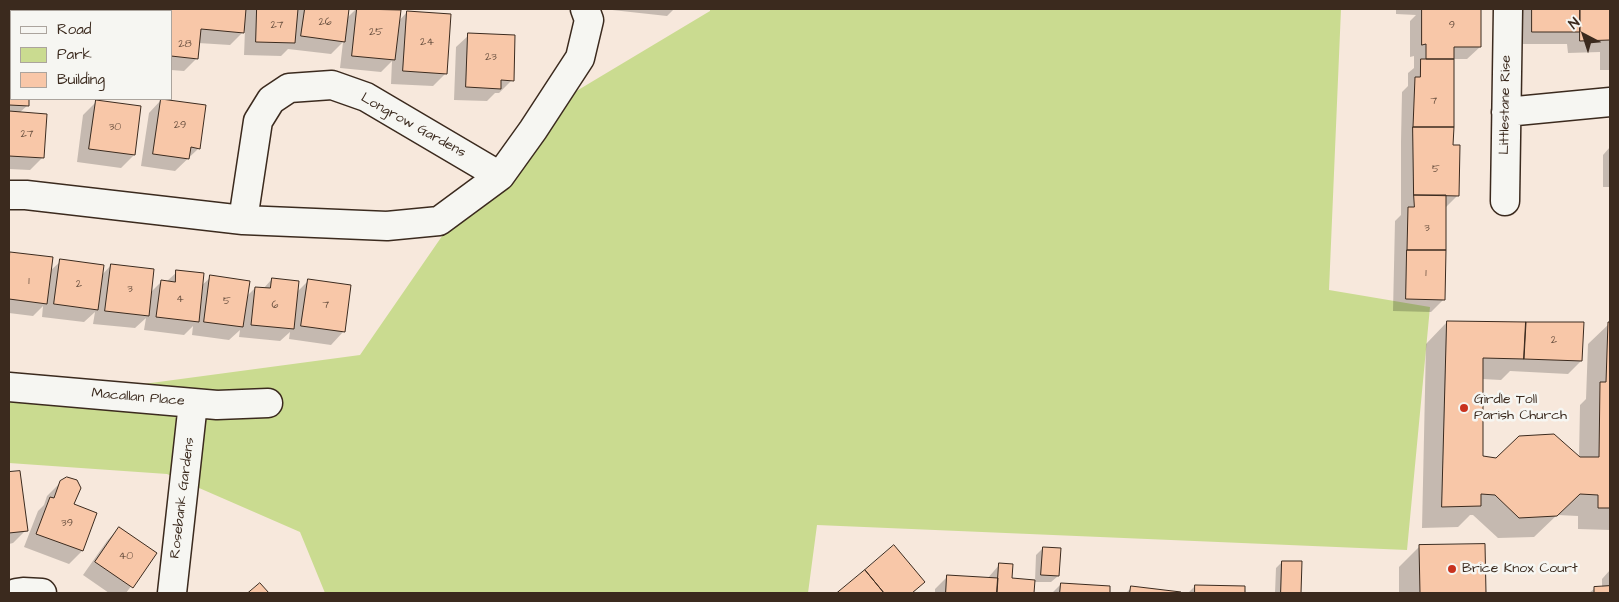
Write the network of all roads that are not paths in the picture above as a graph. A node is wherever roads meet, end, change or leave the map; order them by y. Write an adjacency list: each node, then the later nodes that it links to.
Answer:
1 (585, 9): 5 (street)
2 (1508, 9): 4 (street, Littlestane Rise)
3 (1610, 102): 4 (street, Littlestane Rise)
4 (1506, 112): 7 (street, Littlestane Rise)
5 (500, 176): 8 (street); 8 (street, Longrow Gardens)
6 (9, 195): 8 (street)
7 (1505, 201)
8 (243, 220)
9 (9, 387): 10 (street, Macallan Place)
10 (194, 403): 11 (street, Macallan Place); 14 (street, Rosebank Gardens)
11 (268, 403)
12 (16, 593): 13 (street)
13 (42, 593)
14 (172, 593)

